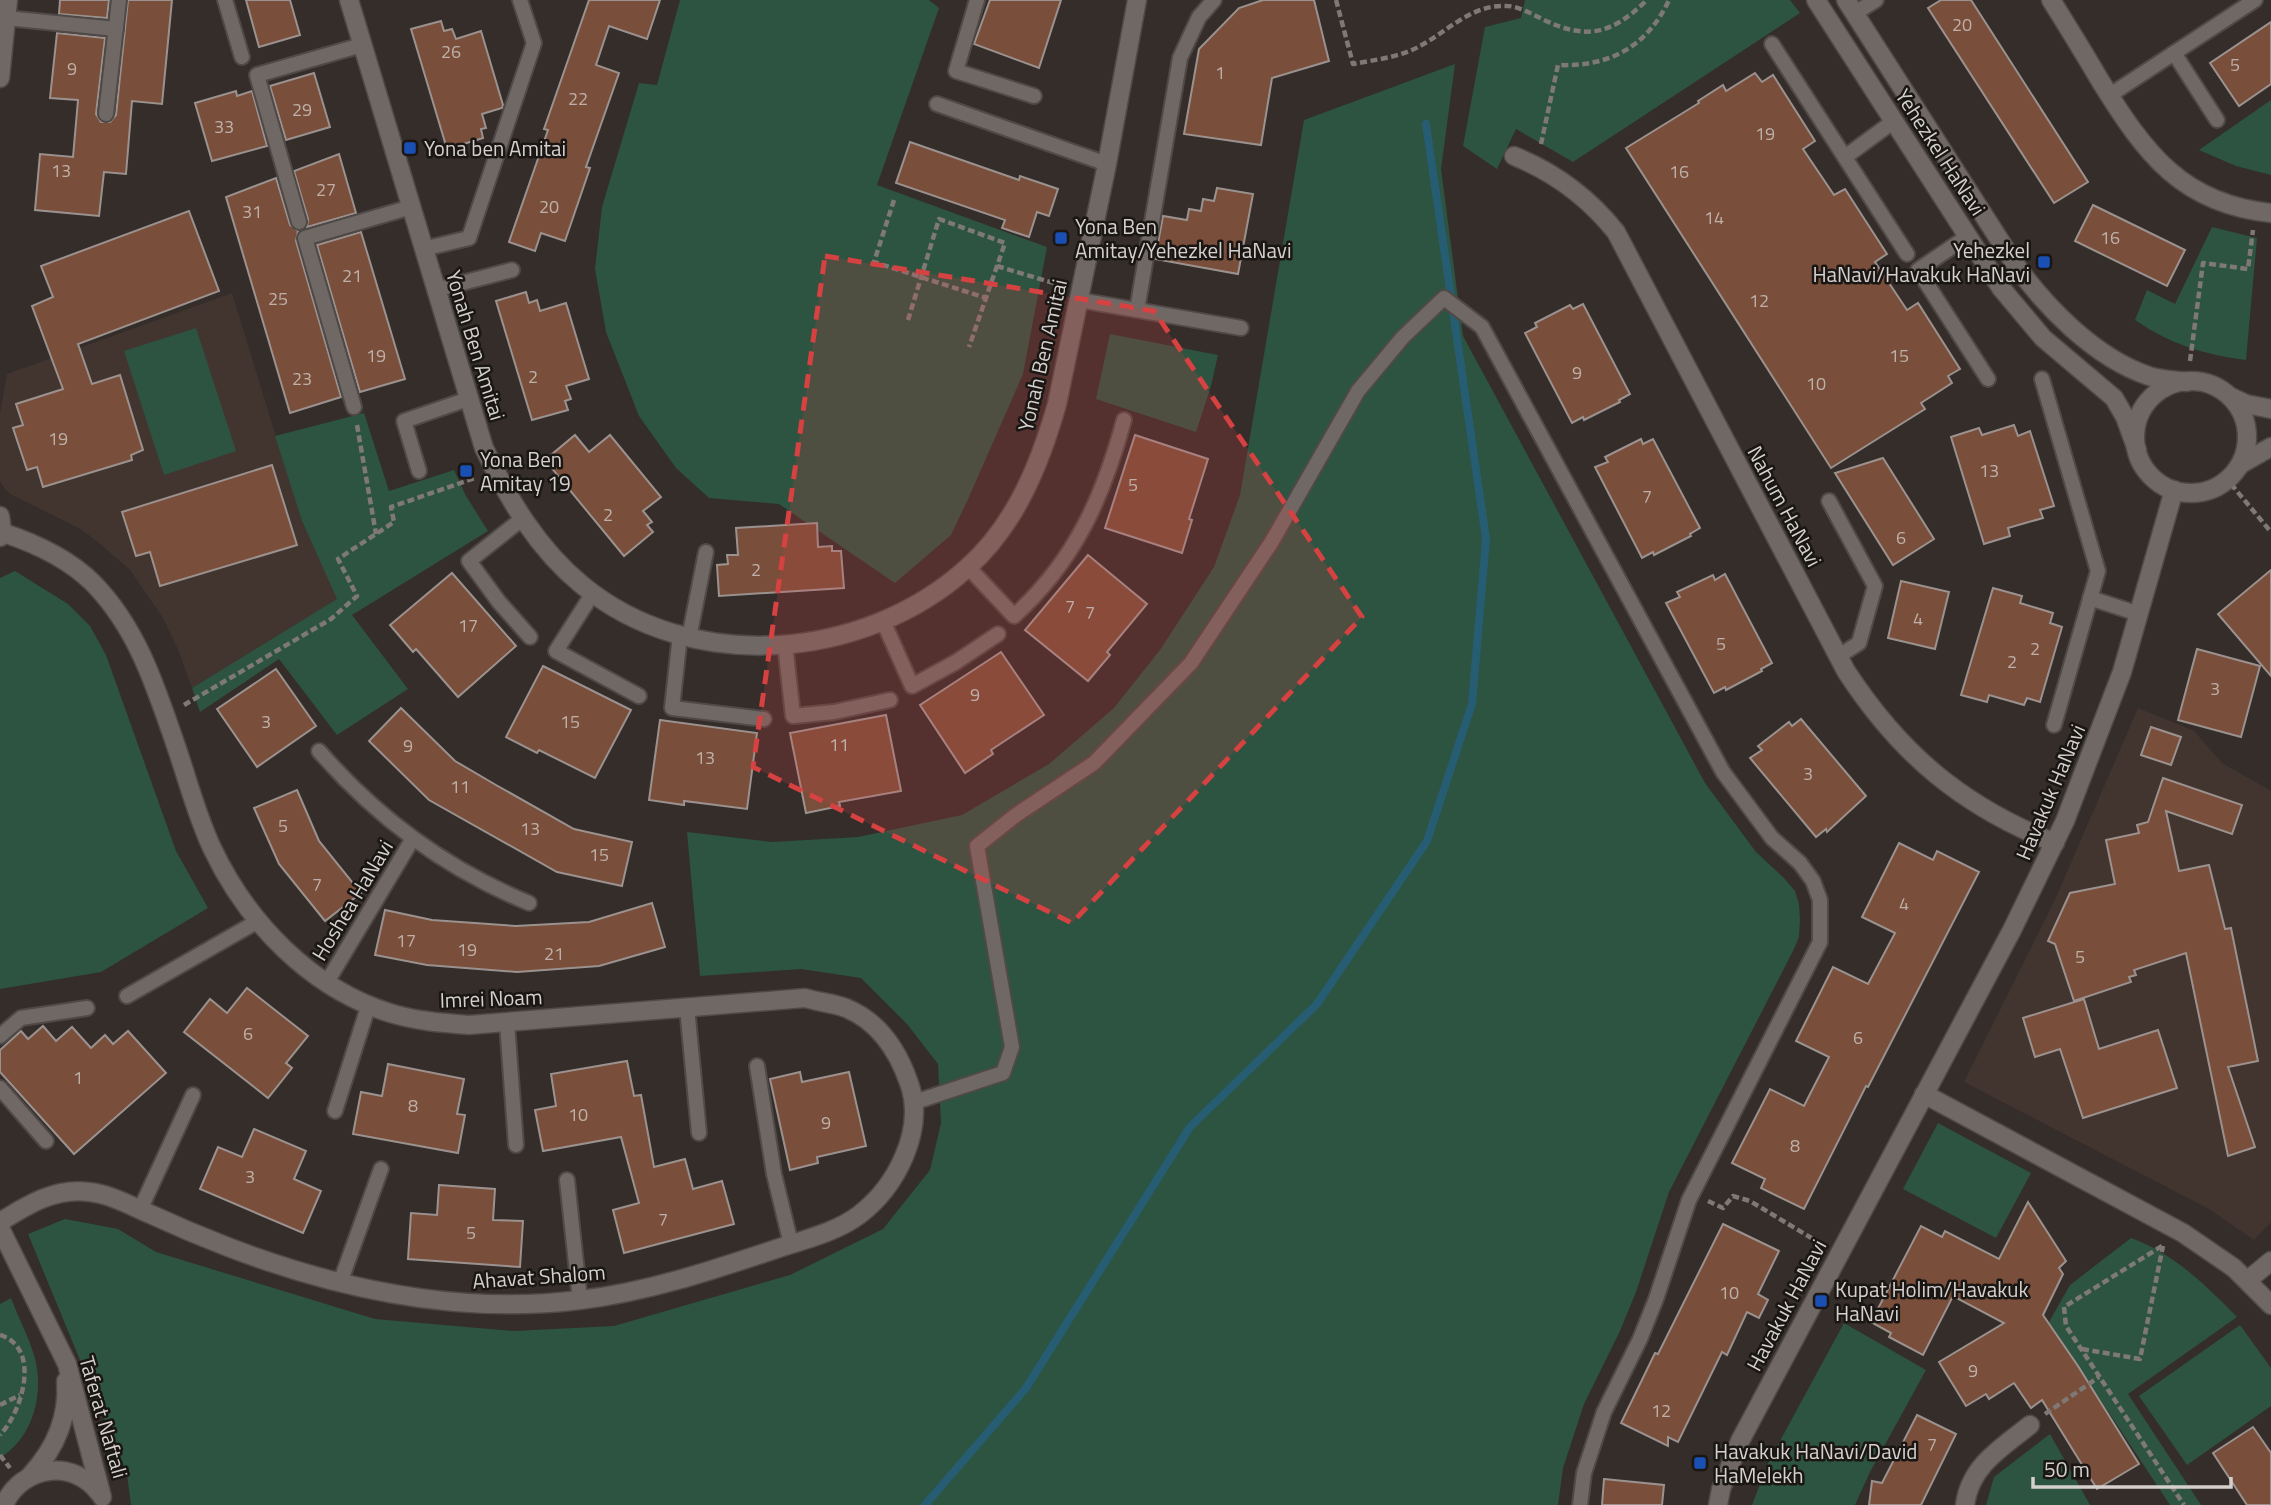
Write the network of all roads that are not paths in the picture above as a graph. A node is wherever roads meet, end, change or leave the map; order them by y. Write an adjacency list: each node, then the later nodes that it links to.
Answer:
1 (119, 0): 14 (lane)
2 (225, 0): 18 (lane)
3 (348, 0): 16 (street, Yonah Ben Amitai)
4 (520, 0): 33 (lane)
5 (977, 0): 21 (lane)
6 (1137, 0): 28 (street, Yonah Ben Amitai)
7 (1214, 0): 38 (lane)
8 (1816, 0): 25 (street, Yehezkel HaNavi)
9 (1876, 0): 12 (lane)
10 (2051, 0): 20 (street)
11 (2255, 0): 17 (lane)
12 (1851, 7): 42 (street, Yehezkel HaNavi)
13 (7, 9): 14 (lane); 19 (street)
14 (116, 29): 23 (lane)
15 (1772, 44): 27 (lane)
16 (362, 45): 29 (street, Yonah Ben Amitai); 31 (lane)
17 (2174, 52): 20 (lane); 24 (lane)
18 (242, 57)
19 (0, 78)
20 (2109, 95): 30 (street)
21 (1034, 96)
22 (937, 104): 28 (lane)
23 (106, 114)
24 (2217, 120)
25 (1894, 121): 27 (lane); 32 (street, Yehezkel HaNavi)
26 (1514, 156): 66 (street, Nahum HaNavi)
27 (1845, 158): 34 (lane)
28 (1107, 164): 37 (street, Yonah Ben Amitai)
29 (411, 207): 33 (street, Yonah Ben Amitai); 45 (lane)
30 (2263, 212)
31 (299, 222)
32 (1968, 236): 40 (lane); 49 (street, Yehezkel HaNavi)
33 (423, 249): 36 (street, Yonah Ben Amitai)
34 (1907, 254)
35 (512, 271): 36 (lane)
36 (435, 290): 44 (street, Yonah Ben Amitai)
37 (1080, 295): 38 (lane); 57 (street, Yonah Ben Amitai)
38 (1137, 310): 39 (lane)
39 (1241, 328)
40 (1988, 379)
41 (2042, 379): 59 (lane)
42 (2187, 382): 43 (street); 49 (street)
43 (2228, 395): 46 (street); 50 (street)
44 (468, 400): 51 (lane); 54 (street, Yonah Ben Amitai)
45 (354, 407)
46 (2271, 409)
47 (1124, 420): 57 (lane)
48 (2271, 447): 50 (street)
49 (2137, 450): 52 (street)
50 (2241, 464): 52 (street)
51 (419, 471)
52 (2174, 490): 60 (street, Havakuk HaNavi)
53 (1829, 501): 66 (lane)
54 (522, 519): 58 (street, Yonah Ben Amitai); 64 (lane)
55 (0, 528): 75 (street, Imrei Noam)
56 (706, 552): 63 (lane)
57 (968, 567): 61 (street, Yonah Ben Amitai)
58 (593, 593): 63 (street, Yonah Ben Amitai); 67 (lane)
59 (2090, 598): 60 (lane); 70 (lane)
60 (2139, 614): 73 (street, Havakuk HaNavi)
61 (883, 621): 62 (lane); 65 (street, Yonah Ben Amitai)
62 (998, 634)
63 (685, 636): 65 (street, Yonah Ben Amitai); 69 (lane)
64 (530, 637)
65 (785, 644): 68 (lane)
66 (1839, 656): 73 (street, Nahum HaNavi)
67 (639, 696)
68 (890, 700)
69 (764, 719)
70 (2054, 724)
71 (319, 751): 72 (lane)
72 (412, 839): 74 (lane); 76 (lane, Hoshea HaNavi)
73 (2054, 843): 85 (street, Havakuk HaNavi)
74 (529, 903)
75 (258, 921): 76 (street, Imrei Noam); 77 (lane)
76 (327, 982): 78 (street, Imrei Noam)
77 (127, 996)
78 (369, 1004): 81 (street, Imrei Noam); 88 (lane)
79 (687, 1007): 81 (street, Imrei Noam); 87 (street, Imrei Noam); 90 (lane)
80 (87, 1008): 82 (lane)
81 (507, 1023): 92 (lane)
82 (0, 1036)
83 (757, 1066): 98 (lane)
84 (0, 1088): 91 (lane)
85 (1924, 1094): 100 (street); 111 (street, Havakuk HaNavi)
86 (193, 1095): 95 (lane)
87 (912, 1103): 89 (street, Imrei Noam); 110 (lane)
88 (335, 1111)
89 (913, 1124): 98 (street, Ahavat Shalom)
90 (699, 1133)
91 (46, 1141)
92 (516, 1145)
93 (381, 1169): 101 (lane)
94 (567, 1180): 102 (lane)
95 (140, 1210): 96 (street, Ahavat Shalom); 101 (street, Ahavat Shalom)
96 (0, 1222)
97 (0, 1228): 104 (street, Taferat Naftali)
98 (791, 1244): 102 (street, Ahavat Shalom)
99 (2271, 1261): 100 (street)
100 (2248, 1280): 103 (street)
101 (340, 1283): 102 (street, Ahavat Shalom)
102 (580, 1300)
103 (2271, 1306)
104 (61, 1350): 106 (street, Taferat Naftali); 108 (street, Taferat Naftali)
105 (2030, 1425): 112 (street)
106 (25, 1480): 107 (street, Taferat Naftali); 108 (street); 109 (street)
107 (0, 1493)
108 (104, 1501)
109 (4, 1505)
110 (1580, 1505)
111 (1718, 1505)
112 (1965, 1505)

